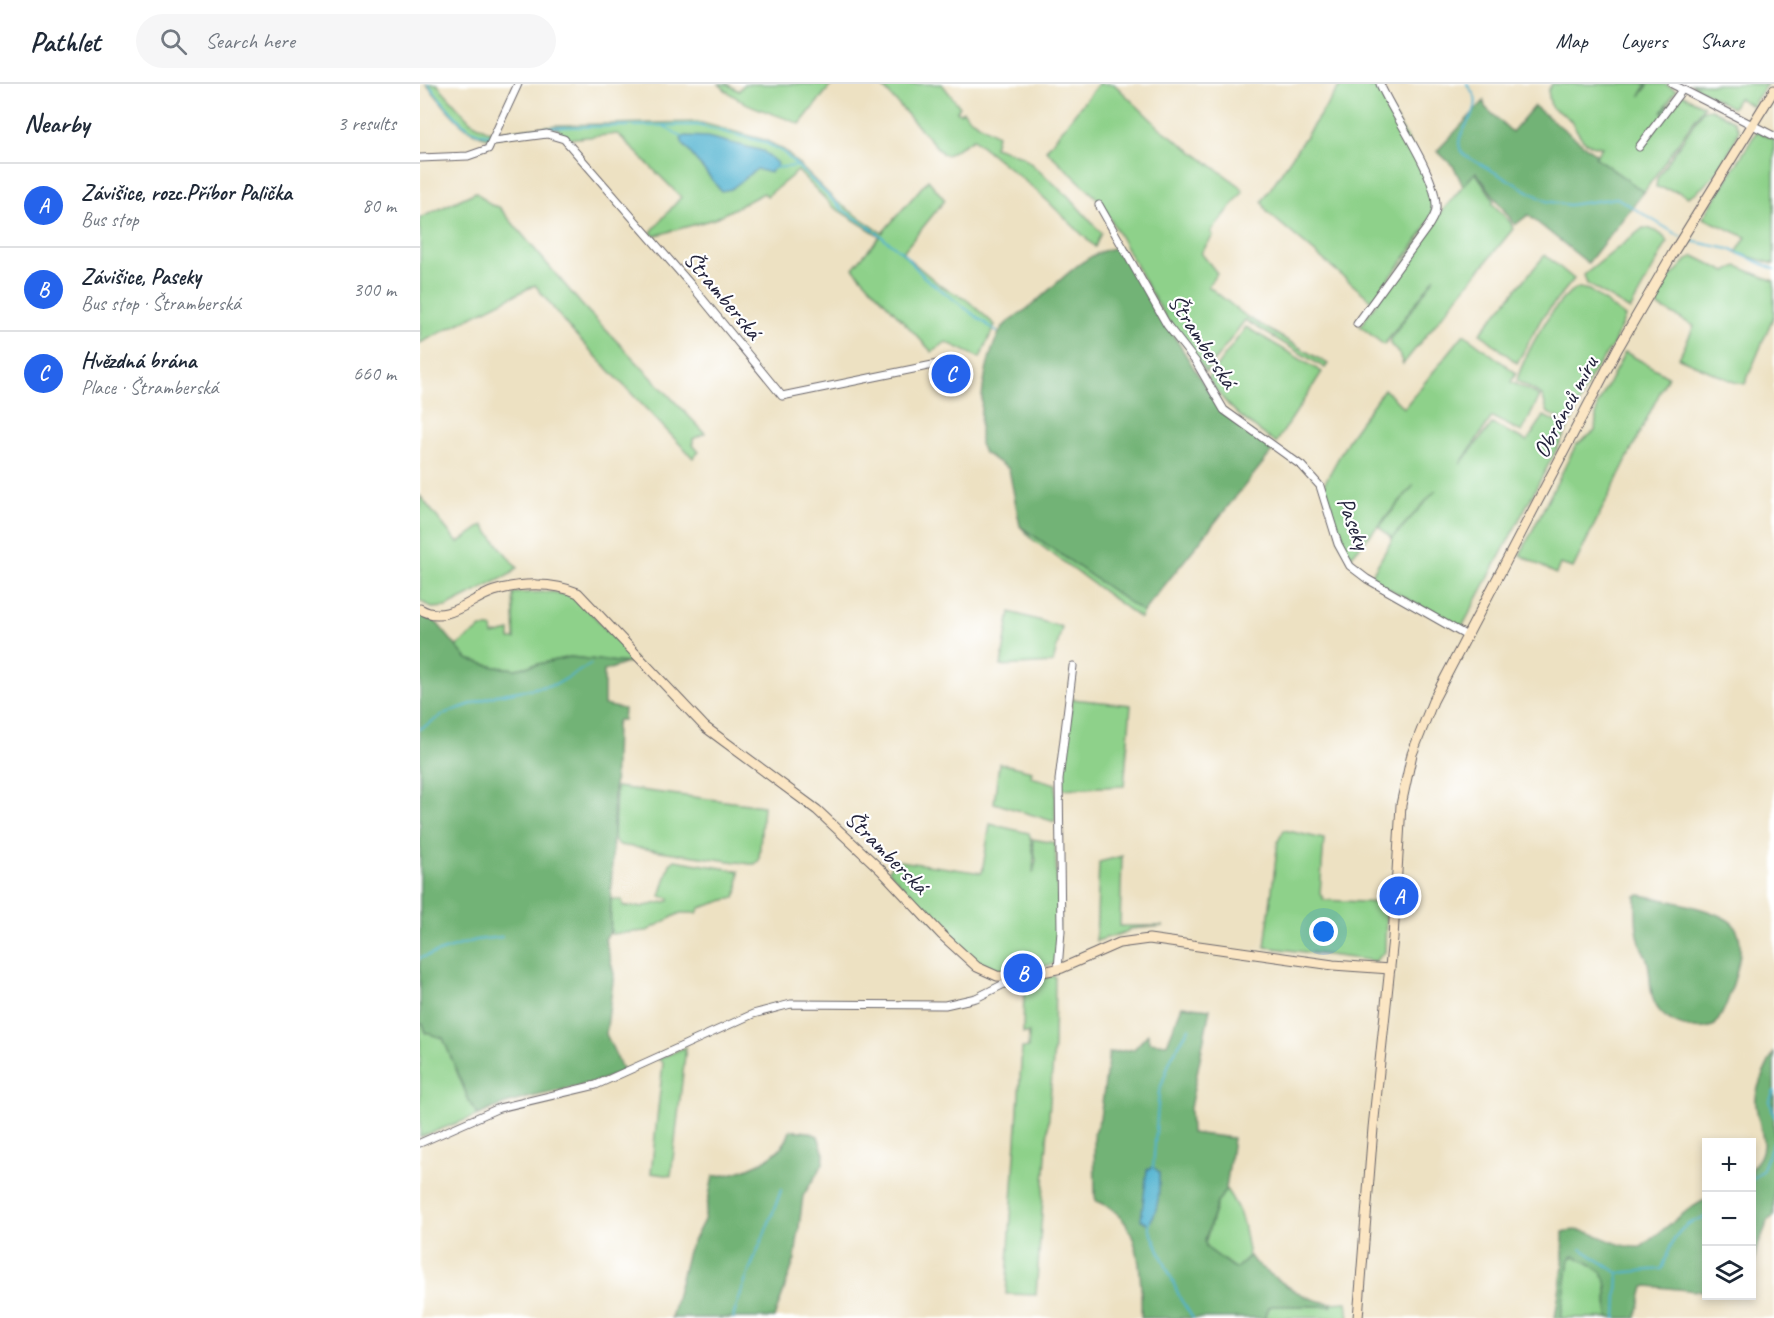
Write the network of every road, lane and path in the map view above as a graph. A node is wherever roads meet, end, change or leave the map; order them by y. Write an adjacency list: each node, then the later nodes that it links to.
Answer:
1 (518, 84): 8 (street)
2 (1380, 84): 12 (street)
3 (1672, 84): 4 (street)
4 (1682, 90): 6 (street); 9 (street)
5 (1774, 90): 6 (main road, Obránců míru)
6 (1752, 125): 7 (street); 16 (main road, Obránců míru)
7 (1774, 136)
8 (494, 141): 10 (street, Štramberská); 13 (street, Štramberská)
9 (1639, 147)
10 (420, 158)
11 (1099, 205): 14 (street, Štramberská)
12 (1357, 324)
13 (957, 360)
14 (1278, 448): 16 (street, Paseky)
15 (420, 609): 20 (main road, Štramberská)
16 (1467, 636): 19 (main road, Obránců míru)
17 (1072, 666): 18 (street)
18 (1058, 969): 19 (main road, Štramberská); 20 (main road, Štramberská)
19 (1390, 969): 22 (main road, Obránců míru)
20 (1018, 977): 21 (street)
21 (420, 1143)
22 (1358, 1318)

